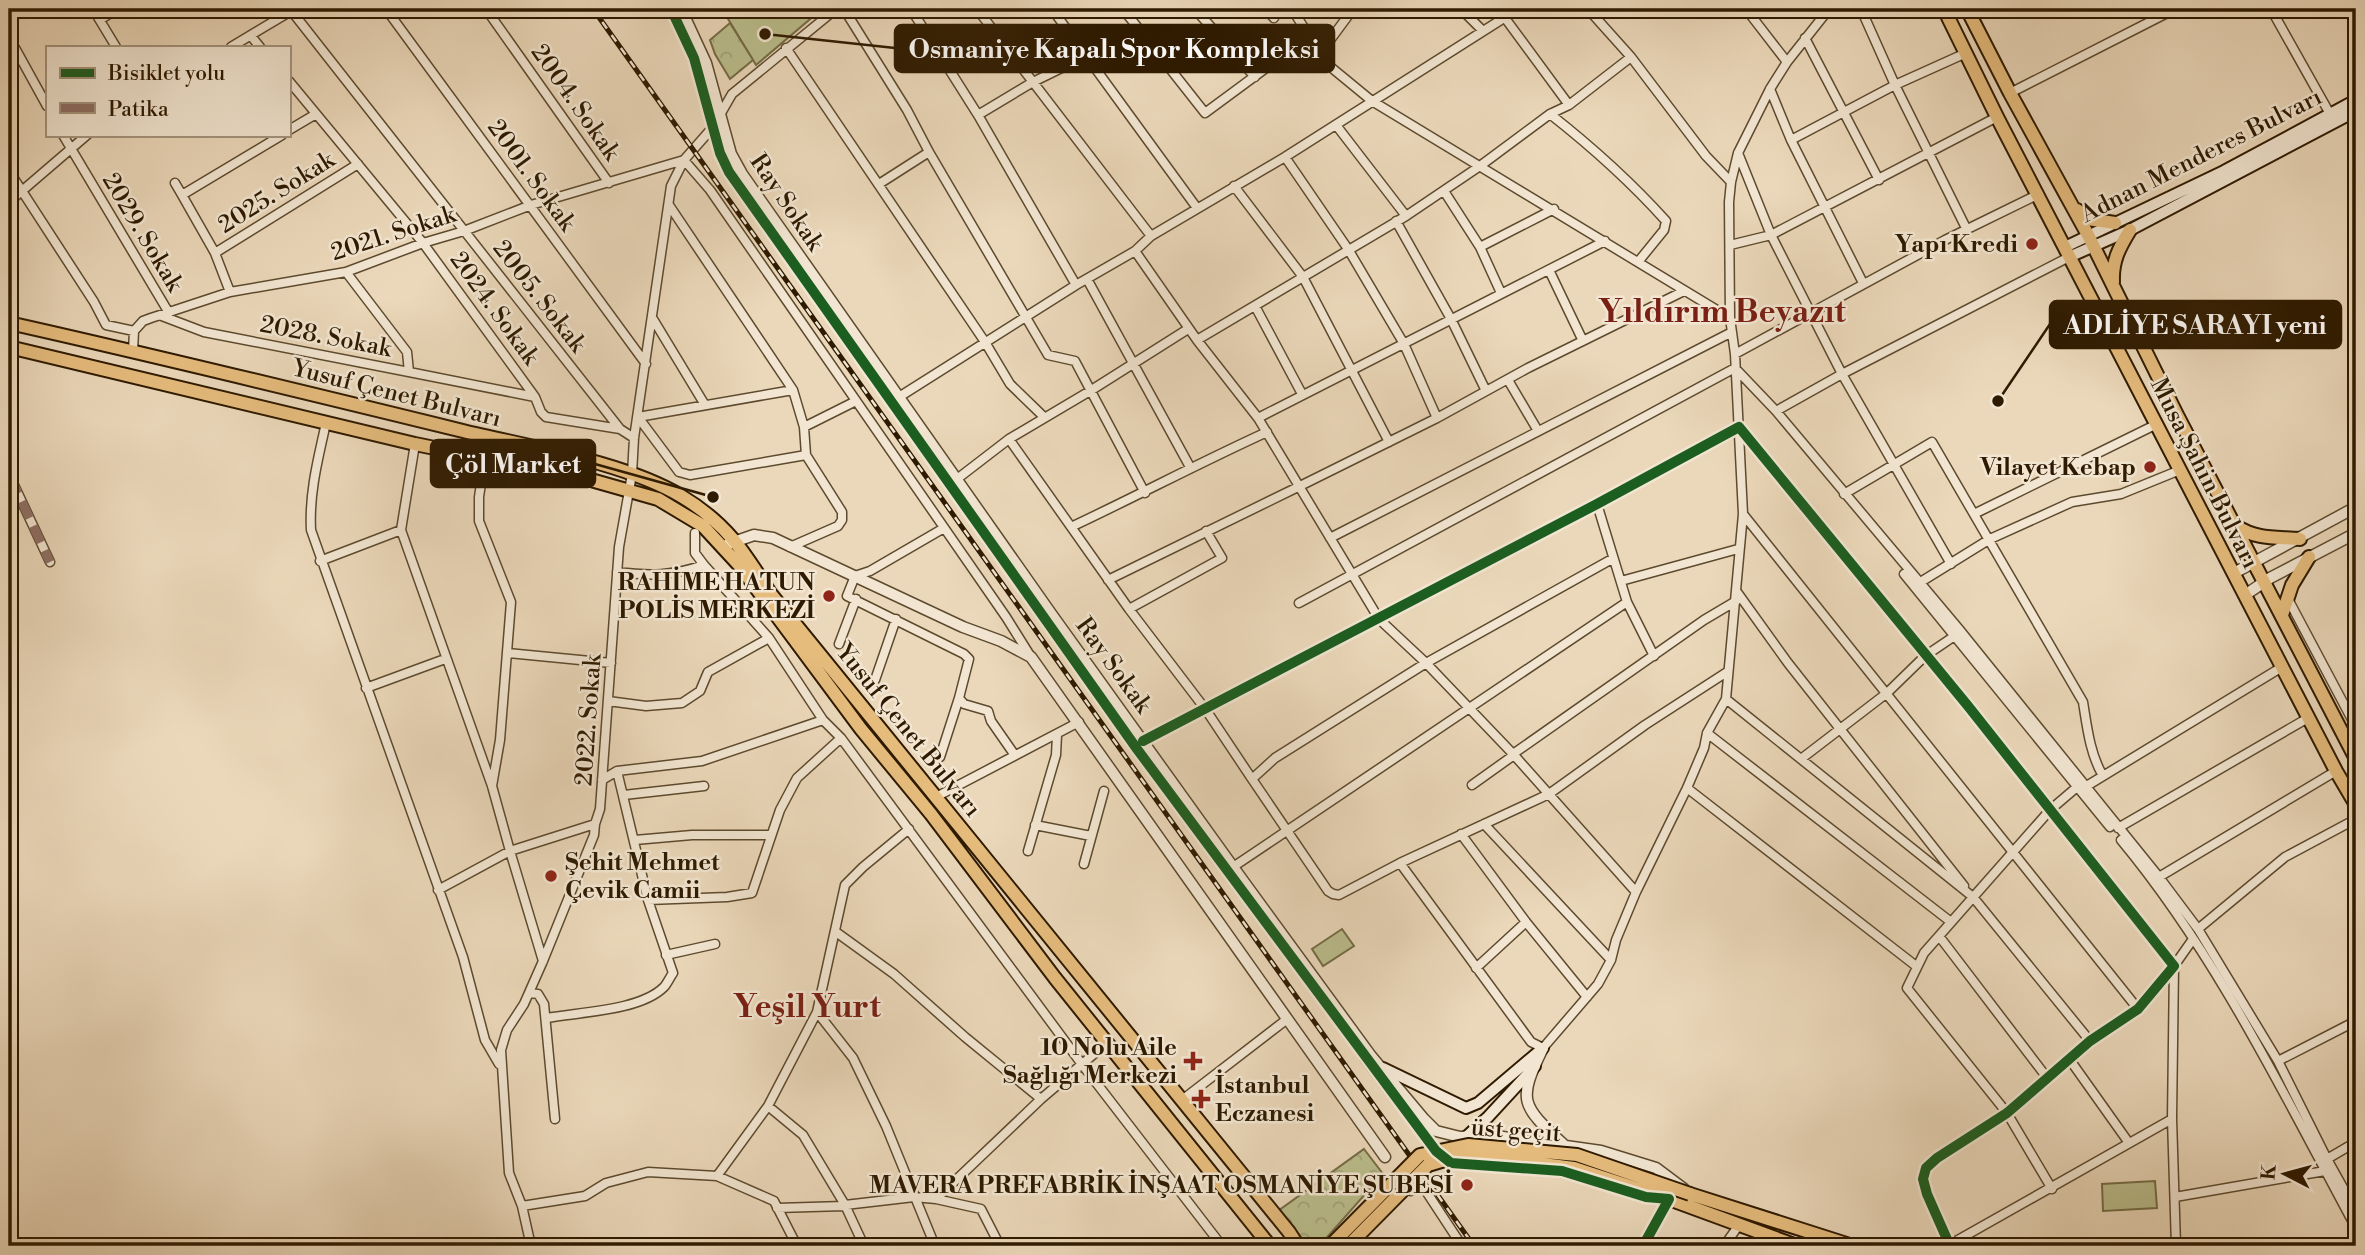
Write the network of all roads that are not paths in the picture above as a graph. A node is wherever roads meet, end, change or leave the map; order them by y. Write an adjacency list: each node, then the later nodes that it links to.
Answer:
1 (93, 9): 30 (street)
2 (117, 9): 30 (street)
3 (386, 9): 90 (street, 2001. Sokak)
4 (486, 9): 82 (street, 2004. Sokak)
5 (671, 9): 64 (street)
6 (681, 9): 61 (street, Ray Sokak)
7 (836, 9): 39 (street)
8 (844, 9): 71 (street)
9 (911, 9): 58 (street)
10 (977, 9): 47 (street)
11 (1052, 9): 41 (street)
12 (1123, 9): 45 (street)
13 (1195, 9): 45 (street)
14 (1266, 9): 28 (street)
15 (1292, 9): 33 (street)
16 (1353, 9): 42 (street)
17 (1461, 9): 31 (street)
18 (1517, 9): 29 (street)
19 (1588, 9): 43 (street)
20 (1746, 9): 44 (street)
21 (1829, 9): 34 (street)
22 (1861, 9): 48 (street)
23 (1944, 9): 40 (main road, Musa Şahin Bulvarı)
24 (1967, 9): 50 (main road, Musa Şahin Bulvarı)
25 (2175, 9): 50 (street)
26 (2271, 9): 60 (street)
27 (291, 10): 32 (street); 100 (street, 2005. Sokak)
28 (1274, 18)
29 (1505, 18): 31 (street); 54 (street)
30 (100, 20): 35 (street)
31 (1482, 30): 52 (street)
32 (251, 36): 36 (street); 37 (street)
33 (1308, 37): 42 (street); 45 (street)
34 (1805, 38): 44 (street); 56 (street)
35 (115, 46)
36 (233, 46)
37 (259, 46)
38 (12, 47): 53 (street)
39 (786, 48): 61 (street); 83 (street)
40 (1966, 53): 48 (street); 62 (main road, Musa Şahin Bulvarı)
41 (1088, 55): 47 (street); 93 (street)
42 (1319, 55): 52 (street)
43 (1631, 57): 54 (street); 80 (street)
44 (1787, 62): 49 (street)
45 (1255, 77)
46 (290, 82): 57 (street, 2024. Sokak)
47 (1033, 82): 58 (street); 102 (street)
48 (1895, 85): 56 (street); 73 (street)
49 (1770, 89): 69 (street); 72 (street)
50 (2010, 93): 97 (main road); 104 (main road, Musa Şahin Bulvarı)
51 (2356, 100): 60 (main road, Adnan Menderes Bulvarı)
52 (1372, 101): 63 (street); 77 (street)
53 (46, 104)
54 (1569, 105): 59 (street)
55 (2356, 111): 99 (main road, Adnan Menderes Bulvarı)
56 (1845, 113): 69 (street); 79 (street)
57 (316, 114): 65 (street); 76 (street, 2024. Sokak)
58 (978, 114): 118 (street)
59 (1549, 114): 77 (street); 112 (street)
60 (2330, 114): 97 (main road, Adnan Menderes Bulvarı)
61 (719, 116): 64 (street); 153 (street, Ray Sokak)
62 (1997, 117): 73 (street); 87 (main road, Musa Şahin Bulvarı)
63 (1336, 125): 74 (street); 95 (street)
64 (713, 127): 75 (street); 339 (street)
65 (290, 129)
66 (64, 136): 70 (street, 2029. Sokak)
67 (87, 136): 70 (street)
68 (280, 136): 88 (street)
69 (1791, 140): 92 (street)
70 (71, 149): 85 (street); 125 (street, 2029. Sokak)
71 (929, 152): 83 (street); 126 (street)
72 (1738, 153): 80 (street); 101 (street)
73 (1930, 153): 79 (street); 98 (street)
74 (1285, 157): 84 (street); 108 (street)
75 (684, 160): 82 (street, 2021. Sokak); 91 (street, 2022. Sokak); 154 (street)
76 (358, 164): 105 (street, 2024. Sokak); 111 (street, 2025. Sokak)
77 (1480, 166): 86 (street); 94 (street)
78 (9, 171): 85 (street)
79 (1879, 180): 92 (street)
80 (1731, 182): 106 (street)
81 (175, 183): 88 (street)
82 (609, 183): 90 (street, 2021. Sokak)
83 (879, 184): 136 (street)
84 (1234, 186): 93 (street); 115 (street)
85 (22, 191): 89 (street); 132 (street)
86 (1444, 191): 95 (street); 107 (street)
87 (2039, 194): 98 (street); 110 (main road, Musa Şahin Bulvarı)
88 (182, 195): 111 (street)
89 (9, 202)
90 (531, 205): 100 (street, 2021. Sokak); 142 (street, 2001. Sokak)
91 (669, 205): 128 (street, 2022. Sokak); 148 (street)
92 (1824, 206): 101 (street); 117 (street)
93 (1197, 208): 102 (street)
94 (1553, 209): 103 (street); 107 (street)
95 (1406, 216): 96 (street)
96 (1396, 221): 108 (street); 129 (street)
97 (2115, 223): 104 (main road, Adnan Menderes Bulvarı)
98 (1967, 230): 117 (street)
99 (2130, 230): 104 (main road, Adnan Menderes Bulvarı); 119 (main road)
100 (464, 232): 105 (street, 2021. Sokak); 165 (street, 2005. Sokak)
101 (1771, 235): 106 (street); 124 (street)
102 (1151, 236): 109 (street)
103 (1605, 241): 112 (street); 113 (street)
104 (2090, 241): 110 (main road, Adnan Menderes Bulvarı); 119 (main road, Musa Şahin Bulvarı)
105 (424, 243): 114 (street, 2021. Sokak); 152 (street, 2024. Sokak)
106 (1730, 245): 127 (street)
107 (1480, 247): 122 (street)
108 (1348, 250): 115 (street); 137 (street)
109 (1135, 251): 116 (street); 131 (street)
110 (2067, 252): 146 (street); 162 (main road, Musa Şahin Bulvarı)
111 (215, 253): 121 (street)
112 (1638, 262): 120 (street)
113 (1549, 270): 122 (street); 135 (street)
114 (346, 272): 121 (street, 2021. Sokak); 145 (street, 2028. Sokak)
115 (1303, 277): 123 (street); 143 (street)
116 (1087, 279): 118 (street); 141 (street)
117 (1863, 283): 124 (street)
118 (1076, 285): 126 (street)
119 (2114, 290): 188 (main road, Musa Şahin Bulvarı)
120 (1684, 291): 127 (street); 135 (street)
121 (230, 292): 125 (street, 2021. Sokak)
122 (1501, 293): 129 (street)
123 (1255, 306): 134 (street); 151 (street)
124 (1811, 312): 140 (street); 146 (street)
125 (165, 314): 132 (street, 2021. Sokak); 145 (street, 2028. Sokak)
126 (1027, 317): 136 (street); 149 (street)
127 (1730, 318): 133 (street)
128 (653, 319): 142 (street, 2022. Sokak); 155 (street)
129 (1451, 319): 137 (street); 150 (street)
130 (9, 323): 139 (main road, Yusuf Çenet Bulvarı)
131 (1188, 329): 134 (street); 141 (street)
132 (134, 331): 139 (street)
133 (1732, 332): 140 (street); 166 (street)
134 (1197, 340): 159 (street)
135 (1583, 341): 147 (street)
136 (985, 342): 153 (street); 158 (street)
137 (1404, 344): 143 (street); 160 (street)
138 (9, 347): 161 (main road, Yusuf Çenet Bulvarı)
139 (133, 351): 177 (main road, Yusuf Çenet Bulvarı)
140 (1735, 354): 144 (street)
141 (1133, 363): 149 (street); 175 (street)
142 (646, 364): 157 (street, 2022. Sokak)
143 (1351, 369): 151 (street); 170 (street)
144 (1735, 371): 156 (street); 164 (street); 210 (street); 226 (street)
145 (409, 372): 152 (street)
146 (1842, 374): 156 (street); 174 (street)
147 (1508, 380): 150 (street); 166 (street)
148 (793, 390): 155 (street); 163 (street)
149 (1090, 391): 158 (street); 182 (street)
150 (1486, 391): 160 (street)
151 (1302, 394): 159 (street)
152 (535, 397): 165 (street, 2024. Sokak)
153 (899, 397): 178 (street, Ray Sokak)
154 (856, 401): 163 (street); 190 (street)
155 (705, 405): 157 (street)
156 (1776, 411): 183 (street)
157 (638, 416): 168 (street, 2022. Sokak); 172 (street)
158 (1044, 417): 169 (street)
159 (1258, 418): 167 (street)
160 (1437, 418): 170 (street)
161 (326, 423): 171 (main road, Yusuf Çenet Bulvarı); 203 (street)
162 (2157, 424): 176 (main road, Musa Şahin Bulvarı); 187 (street)
163 (804, 427): 172 (street)
164 (1739, 427): 184 (street); 186 (street); 231 (street)
165 (620, 429): 168 (street, 2005. Sokak)
166 (1538, 430): 195 (street)
167 (1267, 432): 175 (street); 180 (street)
168 (634, 438): 177 (street, 2022. Sokak)
169 (1009, 439): 178 (street); 189 (street)
170 (1389, 442): 180 (street)
171 (415, 444): 173 (main road, Yusuf Çenet Bulvarı); 191 (street)
172 (806, 455): 199 (street)
173 (485, 457): 181 (main road, Yusuf Çenet Bulvarı); 229 (street)
174 (1894, 464): 183 (street); 187 (street); 206 (street)
175 (1190, 467): 182 (street)
176 (2180, 470): 196 (street); 209 (main road, Musa Şahin Bulvarı)
177 (632, 474): 181 (street, 2022. Sokak); 198 (main road, Yusuf Çenet Bulvarı)
178 (957, 480): 254 (street, Ray Sokak)
179 (11, 484): 204 (street)
180 (1298, 487): 192 (street); 195 (street)
181 (628, 489): 198 (main road, Yusuf Çenet Bulvarı); 208 (street, 2022. Sokak)
182 (1145, 493): 189 (street)
183 (1844, 494): 214 (street)
184 (1597, 504): 202 (street); 225 (street)
185 (2356, 507): 197 (street)
186 (1743, 514): 200 (street); 240 (street)
187 (1974, 514): 196 (street)
188 (2235, 525): 197 (main road); 205 (main road, Musa Şahin Bulvarı)
189 (1071, 527): 212 (street)
190 (944, 528): 211 (street); 232 (street)
191 (401, 530): 203 (street); 233 (street)
192 (1206, 531): 212 (street); 222 (street)
193 (695, 533): 207 (street)
194 (2356, 533): 201 (street)
195 (1330, 538): 210 (street)
196 (1990, 539): 206 (street); 262 (street)
197 (2300, 539): 205 (street)
198 (729, 543): 199 (street); 273 (main road, Yusuf Çenet Bulvarı); 319 (main road, Yusuf Çenet Bulvarı)
199 (790, 547): 211 (street)
200 (1738, 549): 213 (street); 217 (street)
201 (2309, 557): 215 (street); 219 (main road)
202 (1612, 559): 213 (street); 235 (street)
203 (320, 561): 239 (street)
204 (50, 562)
205 (2254, 562): 209 (street); 215 (main road, Musa Şahin Bulvarı)
206 (1951, 564): 214 (street)
207 (704, 565): 208 (street); 227 (street)
208 (617, 572): 234 (street, 2022. Sokak)
209 (2234, 573): 216 (main road, Musa Şahin Bulvarı)
210 (1350, 574): 221 (street); 225 (street)
211 (855, 576): 218 (street); 232 (street)
212 (1108, 580): 222 (street)
213 (1621, 581): 220 (street)
214 (1919, 583): 268 (street)
215 (2264, 583): 216 (street); 223 (main road, Musa Şahin Bulvarı)
216 (2245, 595): 236 (main road, Musa Şahin Bulvarı)
217 (1736, 597): 230 (street); 237 (street); 250 (street)
218 (856, 599): 224 (street); 228 (street)
219 (2288, 599): 223 (main road); 249 (street)
220 (1627, 602): 230 (street); 245 (street)
221 (1299, 603)
222 (1129, 609): 244 (street)
223 (2282, 615): 259 (main road, Musa Şahin Bulvarı)
224 (896, 619): 238 (street); 241 (street)
225 (1379, 619): 235 (street); 244 (street)
226 (1956, 635): 231 (street); 268 (street)
227 (769, 638): 243 (street); 247 (street)
228 (839, 644)
229 (507, 653): 234 (street); 266 (street)
230 (1654, 656): 256 (street)
231 (1925, 656): 240 (street); 275 (street)
232 (1031, 657): 248 (street)
233 (445, 659): 239 (street); 266 (street)
234 (611, 663): 243 (street, 2022. Sokak)
235 (1426, 663): 245 (street); 263 (street)
236 (2282, 667): 246 (main road, Musa Şahin Bulvarı); 262 (street)
237 (1727, 672): 242 (street); 271 (street)
238 (875, 680)
239 (366, 688): 294 (street)
240 (1887, 693): 250 (street); 289 (street)
241 (959, 698): 255 (street); 257 (street)
242 (1726, 699): 251 (street); 258 (street)
243 (608, 701): 264 (street, 2022. Sokak)
244 (1206, 710): 254 (street); 263 (street)
245 (1470, 710): 256 (street); 282 (street)
246 (2308, 718): 260 (main road, Musa Şahin Bulvarı); 280 (street)
247 (823, 720): 253 (street); 261 (street)
248 (1079, 722): 252 (street); 316 (street)
249 (2356, 727)
250 (1840, 728): 258 (street); 296 (street)
251 (1707, 733): 269 (street); 299 (street)
252 (1056, 735): 255 (street); 279 (street)
253 (841, 738): 281 (street); 284 (street)
254 (1143, 741): 292 (street, Ray Sokak)
255 (1014, 754): 273 (street)
256 (1513, 754): 265 (street); 271 (street)
257 (940, 757)
258 (1801, 759): 296 (street)
259 (2356, 759)
260 (2336, 771): 274 (main road, Musa Şahin Bulvarı); 293 (street)
261 (617, 772): 264 (street); 272 (street)
262 (2103, 776): 268 (street)
263 (1252, 779): 282 (street)
264 (602, 780): 277 (street, 2022. Sokak)
265 (1472, 785)
266 (492, 786): 287 (street)
267 (704, 786): 272 (street)
268 (2081, 787): 275 (street); 280 (street); 303 (street)
269 (1687, 788): 295 (street); 308 (street)
270 (1104, 791): 285 (street)
271 (1549, 794): 278 (street); 295 (street)
272 (624, 795): 286 (street)
273 (936, 797): 329 (main road, Yusuf Çenet Bulvarı)
274 (2356, 805)
275 (2050, 810): 289 (street); 309 (street)
276 (2356, 819): 300 (street)
277 (595, 824): 287 (street); 307 (street, 2022. Sokak)
278 (1484, 824): 283 (street); 306 (street)
279 (1035, 825): 285 (street); 288 (street)
280 (2118, 828): 293 (street)
281 (909, 829): 301 (street); 323 (street)
282 (1287, 831): 290 (street); 292 (street)
283 (1461, 834): 290 (street); 298 (street)
284 (771, 835): 286 (street); 297 (street)
285 (1091, 836): 291 (street)
286 (635, 840): 297 (street)
287 (510, 851): 294 (street); 307 (street)
288 (1028, 851)
289 (2013, 851): 296 (street); 313 (street)
290 (1399, 863): 310 (street)
291 (1084, 864)
292 (1233, 867): 326 (street, Ray Sokak)
293 (2159, 877): 300 (street)
294 (438, 890): 324 (street)
295 (1636, 891): 306 (street)
296 (1973, 897): 299 (street); 318 (street)
297 (648, 900): 305 (street)
298 (1526, 922): 310 (street); 312 (street)
299 (1951, 922): 302 (street)
300 (2198, 929): 322 (street)
301 (836, 932): 314 (street); 328 (street)
302 (1939, 936): 308 (street); 327 (street)
303 (2193, 939): 309 (street); 341 (street)
304 (715, 944): 305 (street)
305 (666, 955): 315 (street)
306 (1611, 960): 312 (street)
307 (543, 961): 311 (street, 2022. Sokak)
308 (1916, 966): 331 (street)
309 (2174, 967): 313 (street); 333 (street)
310 (1476, 968): 320 (street)
311 (529, 993): 315 (street); 324 (street, 2022. Sokak)
312 (1587, 997): 320 (street)
313 (2138, 1009): 318 (street)
314 (817, 1012): 330 (street); 345 (street)
315 (547, 1018): 332 (street)
316 (1286, 1020): 329 (street); 338 (street)
317 (2356, 1021): 322 (street)
318 (2090, 1041): 321 (street)
319 (1108, 1042): 323 (street); 361 (main road, Yusuf Çenet Bulvarı)
320 (1543, 1048): 325 (street); 326 (main road)
321 (2070, 1060): 327 (street); 336 (street)
322 (2278, 1061): 340 (street)
323 (1081, 1063): 328 (street); 360 (street)
324 (500, 1066): 350 (street, 2022. Sokak)
325 (1535, 1066): 334 (main road); 337 (street)
326 (1383, 1068): 334 (street, Ray Sokak)
327 (2049, 1079): 331 (street)
328 (1041, 1099): 347 (street)
329 (1182, 1100): 362 (main road, Yusuf Çenet Bulvarı)
330 (768, 1106): 342 (street); 349 (street)
331 (2007, 1113): 343 (street); 371 (street)
332 (555, 1119)
333 (2172, 1119): 336 (street); 346 (street)
334 (1467, 1136): 337 (street, Ray Sokak); 339 (main road)
335 (2356, 1142): 340 (street)
336 (2129, 1143): 343 (street)
337 (1564, 1144): 344 (street, Ray Sokak)
338 (1385, 1157)
339 (1444, 1158): 348 (street)
340 (2327, 1159): 352 (street)
341 (2325, 1171): 346 (street); 354 (street)
342 (717, 1176): 350 (street); 351 (street)
343 (2052, 1189): 371 (street)
344 (1690, 1194): 363 (main road, üst geçit, bridge); 370 (main road)
345 (914, 1197): 347 (street); 349 (street); 358 (street)
346 (2175, 1197): 372 (street)
347 (936, 1199): 359 (street)
348 (1669, 1199): 353 (main road); 364 (main road, bridge); 367 (street)
349 (845, 1205): 351 (street); 357 (street)
350 (522, 1206): 355 (street, 2022. Sokak)
351 (778, 1208): 356 (street)
352 (2356, 1211)
353 (1739, 1226): 368 (street); 369 (main road)
354 (2356, 1228)
355 (531, 1246)
356 (797, 1246)
357 (864, 1246)
358 (935, 1246)
359 (1000, 1246)
360 (1222, 1246)
361 (1270, 1246)
362 (1298, 1246)
363 (1330, 1246)
364 (1348, 1246)
365 (1356, 1246): 366 (street)
366 (1462, 1246)
367 (1643, 1246)
368 (1724, 1246)
369 (1797, 1246)
370 (1853, 1246)
371 (1950, 1246)
372 (2176, 1246)

